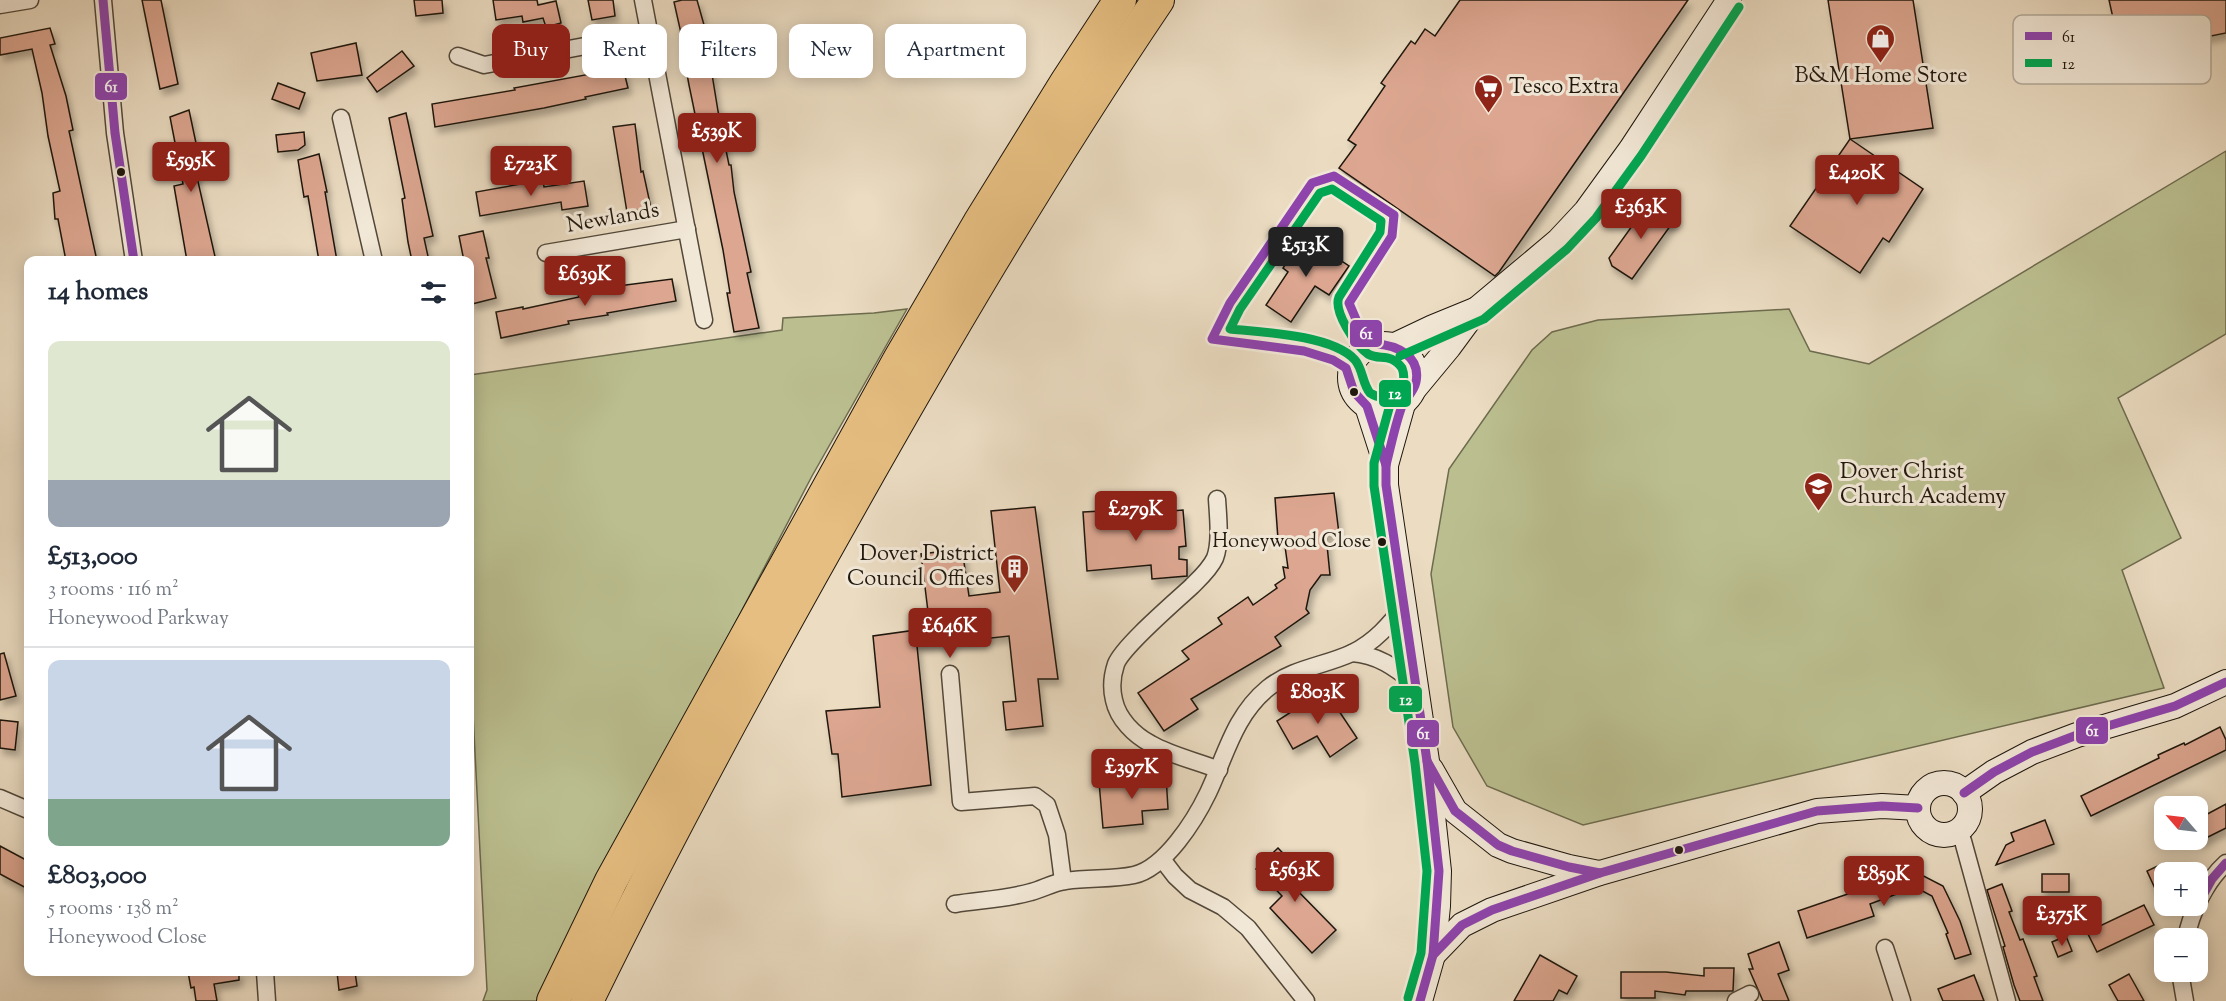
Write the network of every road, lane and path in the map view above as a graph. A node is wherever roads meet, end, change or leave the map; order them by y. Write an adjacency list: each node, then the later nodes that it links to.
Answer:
1 (30, 0): 7 (street)
2 (103, 0): 15 (street)
3 (643, 0): 8 (street, Newlands)
4 (1120, 0): 47 (highway)
5 (1158, 0): 48 (highway)
6 (1730, 0): 17 (street)
7 (0, 5)
8 (647, 24)
9 (582, 47): 10 (street)
10 (458, 56)
11 (658, 78): 13 (street, Newlands)
12 (341, 118): 16 (street)
13 (687, 229): 14 (street, Newlands); 18 (street, Newlands)
14 (546, 253)
15 (133, 256)
16 (373, 256)
17 (1477, 309): 19 (street); 20 (street)
18 (704, 320)
19 (1395, 345): 20 (street); 21 (street)
20 (1409, 396): 21 (street); 22 (street)
21 (1367, 406): 22 (street)
22 (1386, 465): 24 (street)
23 (1218, 499): 30 (street)
24 (1405, 605): 25 (street); 28 (street)
25 (1352, 653): 28 (street); 30 (street)
26 (950, 675): 39 (street)
27 (2226, 682): 31 (street)
28 (1416, 684): 29 (street)
29 (1427, 761): 38 (street); 43 (street)
30 (1219, 770): 36 (street)
31 (1964, 793): 34 (street); 35 (street)
32 (0, 798): 33 (street)
33 (24, 808)
34 (1918, 808): 35 (street); 38 (street)
35 (1958, 831): 52 (street)
36 (1162, 859): 39 (street); 49 (street)
37 (2226, 862): 41 (street)
38 (1600, 873): 43 (street)
39 (1063, 881): 40 (street)
40 (955, 904)
41 (2188, 928)
42 (1885, 948): 51 (street)
43 (1433, 956): 50 (street)
44 (264, 976): 46 (street)
45 (2182, 982): 53 (street)
46 (267, 1001)
47 (554, 1001)
48 (587, 1001)
49 (1306, 1001)
50 (1420, 1001)
51 (1902, 1001)
52 (2007, 1001)
53 (2185, 1001)

